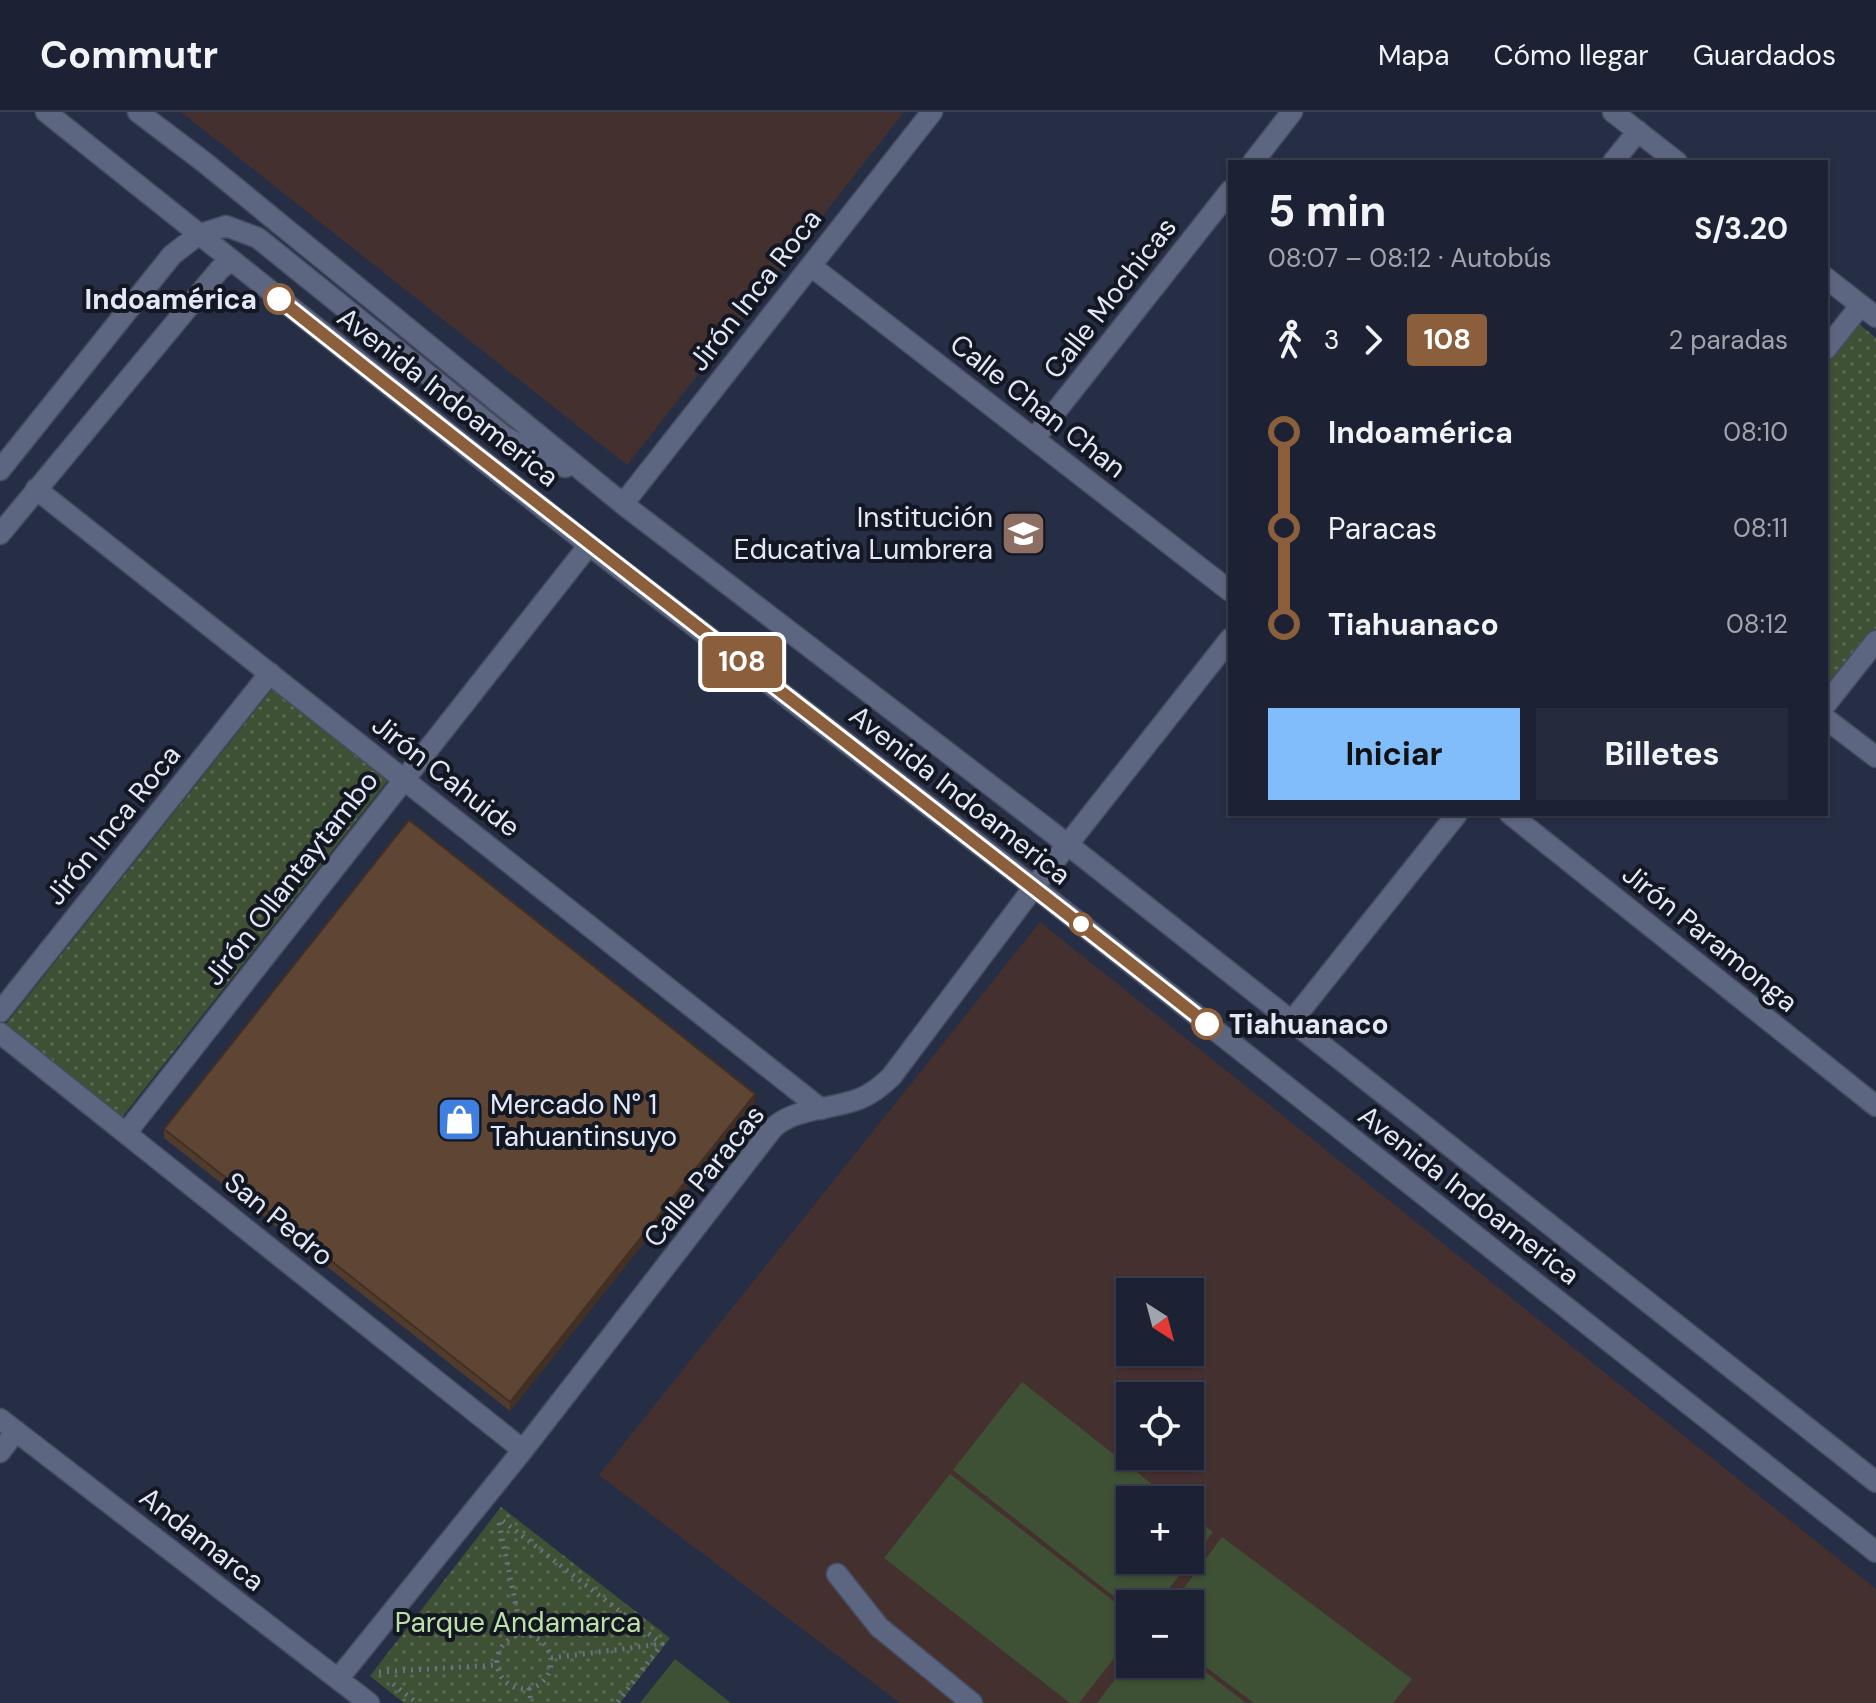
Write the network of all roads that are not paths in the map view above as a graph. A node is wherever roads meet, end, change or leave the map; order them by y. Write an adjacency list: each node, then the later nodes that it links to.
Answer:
1 (46, 112): 11 (street, Avenida Indoamerica)
2 (138, 112): 19 (street, Avenida Indoamerica)
3 (932, 112): 13 (street, Jirón Inca Roca)
4 (1292, 112): 7 (street)
5 (1613, 112): 6 (street)
6 (1638, 131): 8 (street); 9 (street)
7 (1255, 160)
8 (1615, 160)
9 (1674, 160)
10 (1228, 194): 17 (street, Calle Mochicas)
11 (198, 235): 12 (street, Avenida Indoamerica); 18 (street); 19 (street)
12 (231, 261): 20 (street); 23 (street, Avenida Indoamerica)
13 (811, 266): 17 (street, Calle Chan Chan); 21 (street, Jirón Inca Roca)
14 (1828, 280): 15 (street)
15 (1868, 311): 16 (street)
16 (1828, 347)
17 (1034, 439): 24 (street, Calle Chan Chan)
18 (2, 465)
19 (601, 486): 21 (street, Avenida Indoamerica)
20 (36, 489): 22 (street); 27 (street, Jirón Cahuide)
21 (623, 504): 34 (street, Avenida Indoamerica)
22 (0, 534)
23 (589, 545): 31 (street, Jirón Ollantaytambo); 35 (street, Avenida Indoamerica)
24 (1228, 589)
25 (1876, 641): 28 (street)
26 (1228, 642): 34 (street, Calle Paracas)
27 (270, 673): 31 (street, Jirón Cahuide); 36 (street, Jirón Inca Roca)
28 (1828, 701)
29 (1828, 721): 30 (street)
30 (1876, 757)
31 (404, 779): 40 (street, Jirón Cahuide); 41 (street, Jirón Ollantaytambo)
32 (1455, 816): 37 (street)
33 (1513, 816): 39 (street, Jirón Paramonga)
34 (1067, 844): 35 (street, Calle Paracas); 37 (street, Avenida Indoamerica)
35 (1034, 887): 40 (street, Calle Paracas); 46 (street, Avenida Indoamerica)
36 (0, 1012)
37 (1292, 1021): 45 (street, Avenida Indoamerica)
38 (0, 1033): 41 (street, San Pedro)
39 (1876, 1106)
40 (821, 1109): 43 (street, Calle Paracas)
41 (126, 1133): 43 (street, San Pedro)
42 (8, 1425): 44 (street); 48 (street, Andamarca)
43 (523, 1450): 48 (street, Calle Paracas)
44 (0, 1452)
45 (1876, 1482)
46 (1876, 1552)
47 (837, 1574): 50 (street)
48 (338, 1679): 49 (street, Andamarca)
49 (369, 1703)
50 (972, 1703)

